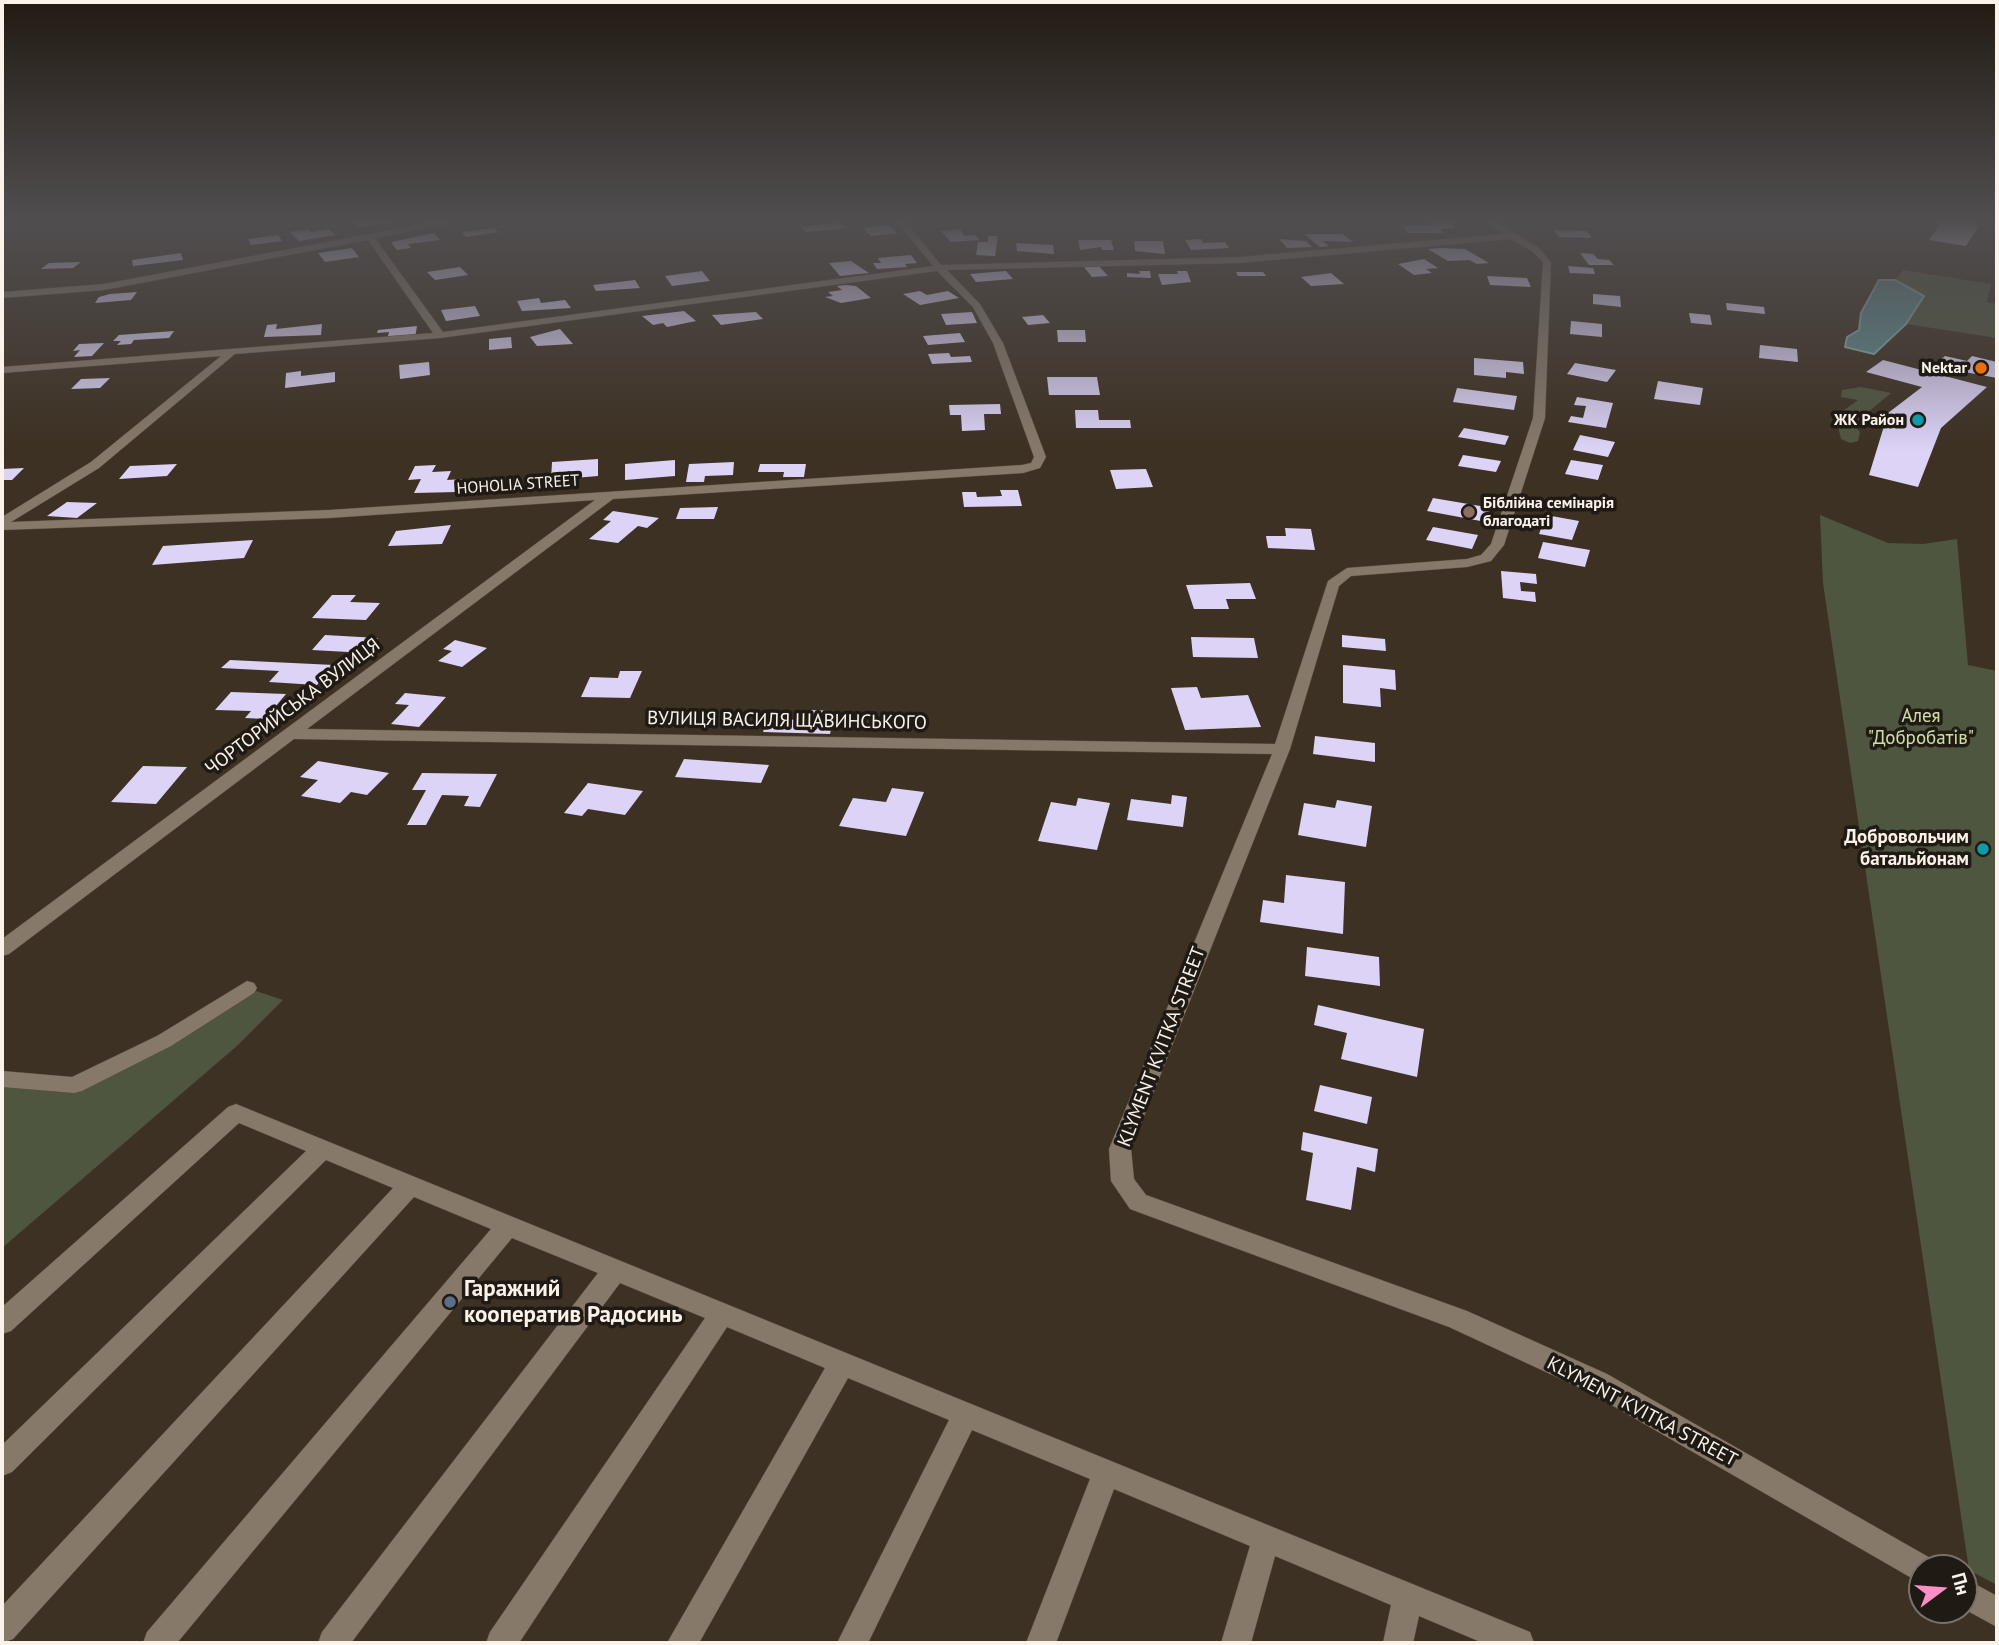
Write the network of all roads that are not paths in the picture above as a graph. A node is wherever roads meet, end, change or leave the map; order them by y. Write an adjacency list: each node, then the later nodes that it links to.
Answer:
1 (413, 297): 5 (street)
2 (725, 297): 5 (street)
3 (968, 297): 8 (street, HOHOLIA STREET)
4 (1545, 297): 11 (street, KLYMENT KVITKA STREET)
5 (440, 335): 6 (street)
6 (232, 352): 7 (street); 9 (street)
7 (2, 370)
8 (608, 497): 9 (street, HOHOLIA STREET); 10 (street, ЧОРТОРИЙСЬКА ВУЛИЦЯ)
9 (2, 524)
10 (292, 734): 11 (street, ВУЛИЦЯ ВАСИЛЯ ЩАВИНСЬКОГО); 12 (street, ЧОРТОРИЙСЬКА ВУЛИЦЯ)
11 (1282, 749): 26 (street, KLYMENT KVITKA STREET)
12 (2, 949)
13 (247, 988): 14 (street)
14 (2, 1079)
15 (323, 1149): 16 (street); 20 (street); 23 (street)
16 (410, 1185): 17 (street); 30 (street)
17 (508, 1226): 18 (street); 31 (street)
18 (615, 1270): 19 (street); 32 (street)
19 (722, 1314): 21 (street); 33 (street)
20 (2, 1323)
21 (842, 1364): 22 (street); 34 (street)
22 (965, 1415): 24 (street); 35 (street)
23 (2, 1463)
24 (1106, 1473): 25 (street); 36 (street)
25 (1266, 1539): 27 (street); 37 (street)
26 (1908, 1561)
27 (1408, 1597): 38 (street); 39 (street)
28 (1978, 1601): 29 (street)
29 (1997, 1612)
30 (2, 1628)
31 (158, 1643)
32 (333, 1643)
33 (502, 1643)
34 (682, 1643)
35 (852, 1643)
36 (1041, 1643)
37 (1236, 1643)
38 (1398, 1643)
39 (1519, 1643)

